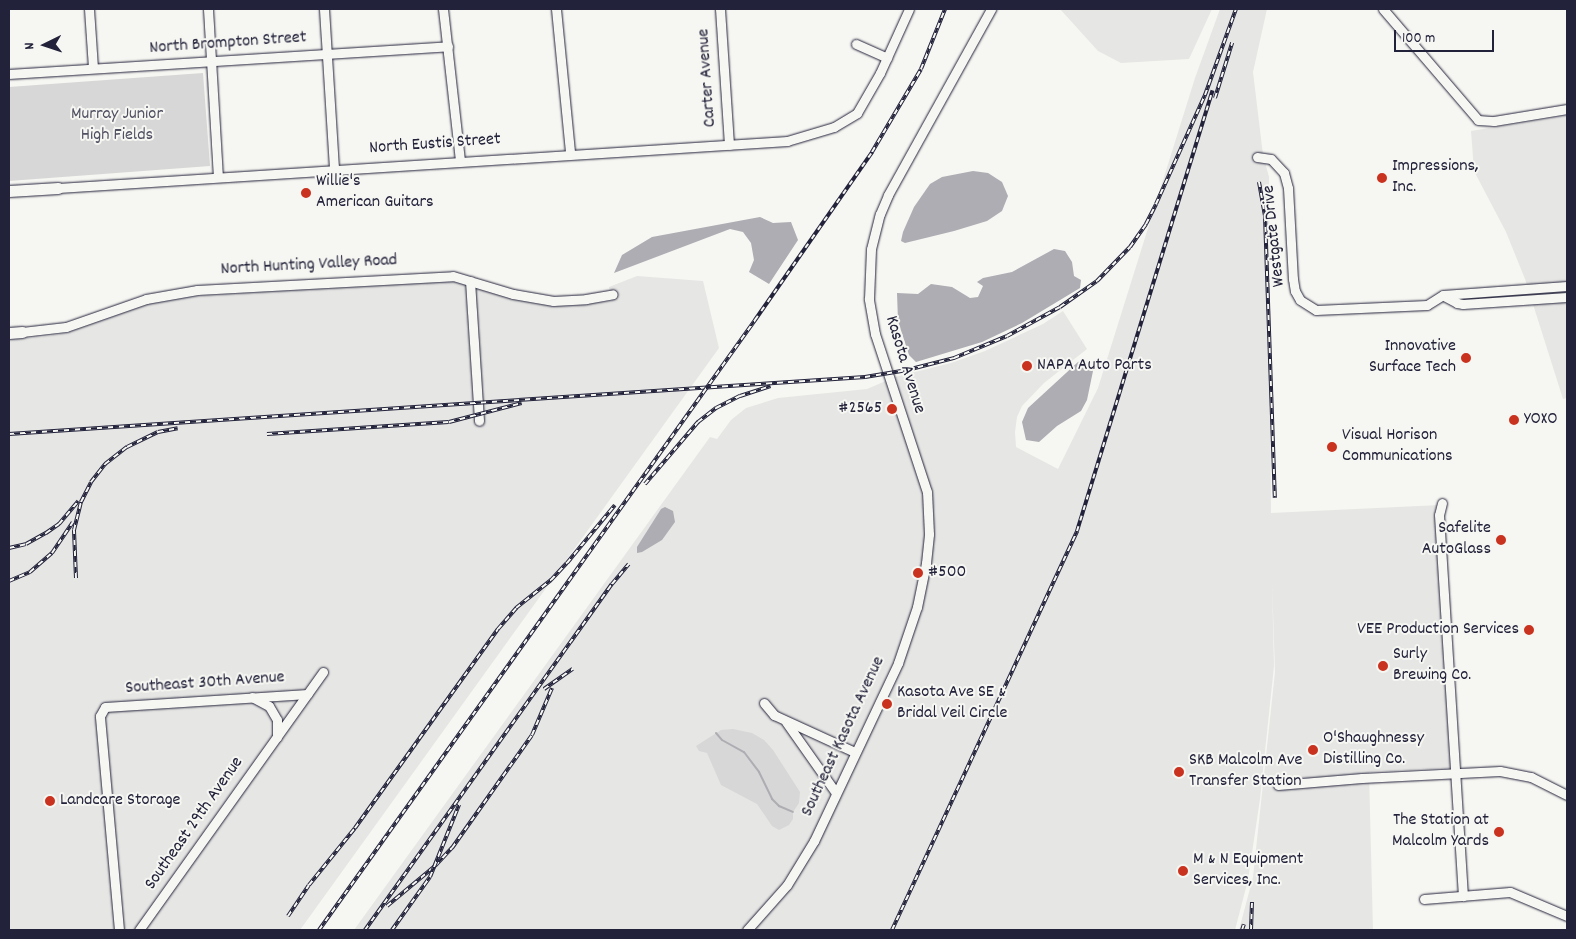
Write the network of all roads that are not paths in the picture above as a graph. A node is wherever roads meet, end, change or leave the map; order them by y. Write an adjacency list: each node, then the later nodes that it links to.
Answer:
1 (89, 9): 15 (street)
2 (208, 9): 14 (street)
3 (324, 9): 12 (street)
4 (442, 9): 11 (street)
5 (556, 9): 19 (street)
6 (720, 9): 18 (street, Carter Avenue)
7 (909, 9): 13 (street)
8 (991, 9): 35 (street, Kasota Avenue)
9 (1383, 9): 17 (street)
10 (856, 44): 13 (street)
11 (448, 46): 12 (street, North Brompton Street); 21 (street)
12 (327, 54): 14 (street, North Brompton Street); 22 (street)
13 (887, 58): 18 (street, North Eustis Street)
14 (212, 61): 15 (street, North Brompton Street); 23 (street)
15 (93, 68): 16 (street, North Brompton Street)
16 (9, 74)
17 (1567, 110)
18 (729, 146): 19 (street, North Eustis Street)
19 (570, 153): 21 (street, North Eustis Street)
20 (1257, 157): 29 (street, Westgate Drive)
21 (460, 161): 22 (street, North Eustis Street)
22 (334, 170): 23 (street, North Eustis Street)
23 (218, 178): 24 (street, North Eustis Street)
24 (58, 188): 25 (main road, North Eustis Street)
25 (9, 191)
26 (470, 281): 28 (street, North Hunting Valley Road); 31 (street, North Hunting Valley Road); 33 (street)
27 (1567, 286): 29 (street, Westgate Drive)
28 (613, 294)
29 (1443, 295): 30 (street)
30 (1567, 297)
31 (22, 332): 32 (main road, North Hunting Valley Road)
32 (9, 333)
33 (479, 421)
34 (1442, 503): 43 (street)
35 (929, 539): 42 (street, Southeast Kasota Avenue)
36 (323, 672): 37 (street, Southeast 29th Avenue)
37 (308, 694): 38 (street, Southeast 30th Avenue); 41 (street, Southeast 29th Avenue)
38 (252, 697): 41 (street); 50 (street, Southeast 30th Avenue)
39 (764, 703): 40 (street)
40 (786, 722): 42 (street); 45 (street)
41 (277, 737): 51 (street, Southeast 29th Avenue)
42 (855, 752): 45 (street, Southeast Kasota Avenue)
43 (1456, 773): 44 (street); 46 (street); 47 (street)
44 (1278, 785)
45 (836, 794): 52 (street, Southeast Kasota Avenue)
46 (1567, 795)
47 (1463, 896): 48 (street); 49 (street)
48 (1424, 899)
49 (1567, 916)
50 (119, 930)
51 (139, 930)
52 (747, 930)

